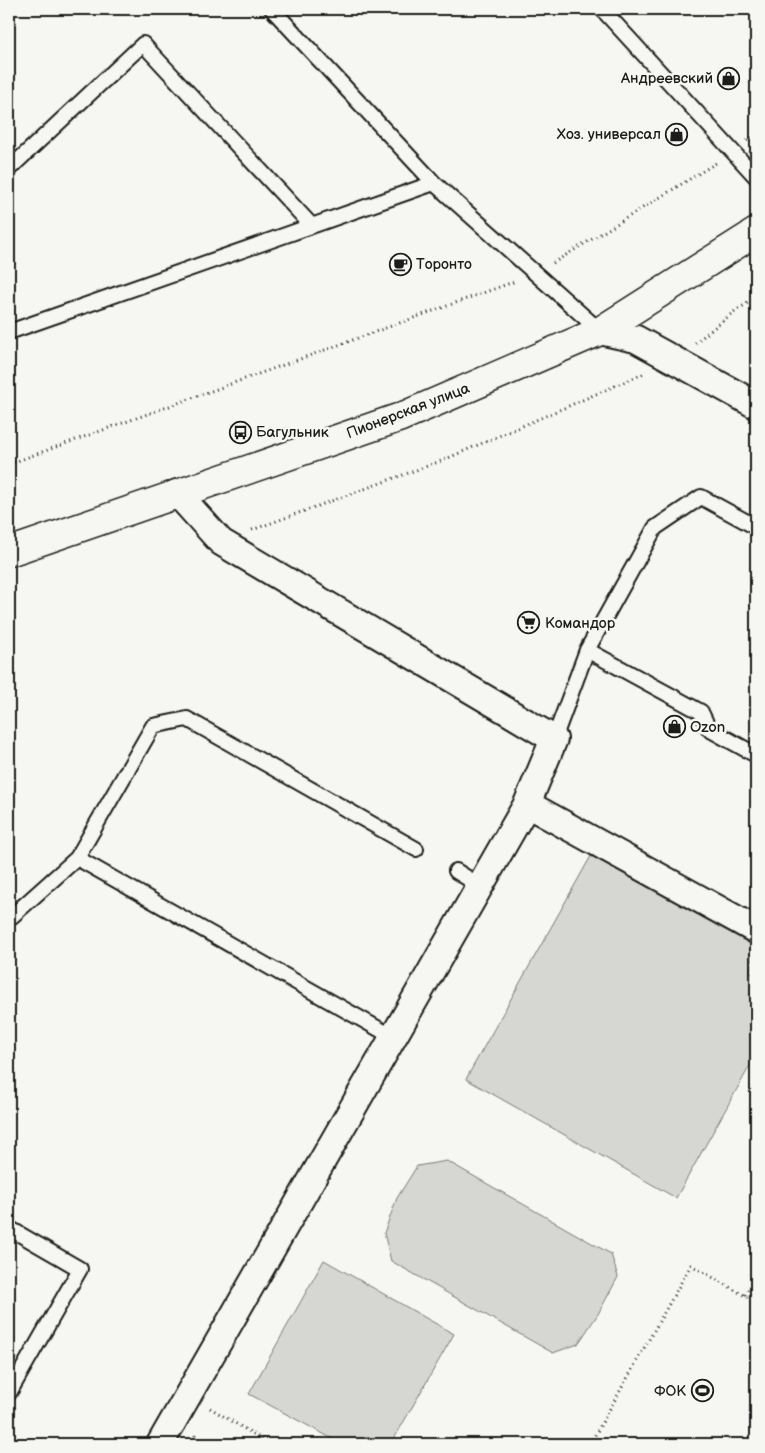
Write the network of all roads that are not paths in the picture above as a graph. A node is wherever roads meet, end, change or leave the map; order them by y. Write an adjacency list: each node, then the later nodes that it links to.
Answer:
1 (272, 9): 5 (lane)
2 (602, 9): 4 (lane)
3 (9, 169): 6 (lane)
4 (756, 177)
5 (434, 183): 6 (lane); 8 (lane)
6 (312, 226): 9 (lane)
7 (756, 232): 8 (street, Пионерская улица)
8 (600, 331): 10 (street); 11 (street, Пионерская улица)
9 (9, 332)
10 (756, 405)
11 (177, 493): 13 (street, Пионерская улица); 15 (street)
12 (756, 527): 14 (lane)
13 (9, 552)
14 (587, 650): 15 (lane); 16 (lane)
15 (554, 739): 17 (street)
16 (756, 755)
17 (527, 804): 21 (street); 23 (street)
18 (416, 849): 19 (lane)
19 (77, 858): 22 (lane); 24 (lane)
20 (456, 871): 21 (lane)
21 (480, 886): 24 (street)
22 (9, 915)
23 (756, 930)
24 (393, 1037): 27 (street)
25 (9, 1228): 26 (lane)
26 (9, 1393)
27 (160, 1444)

